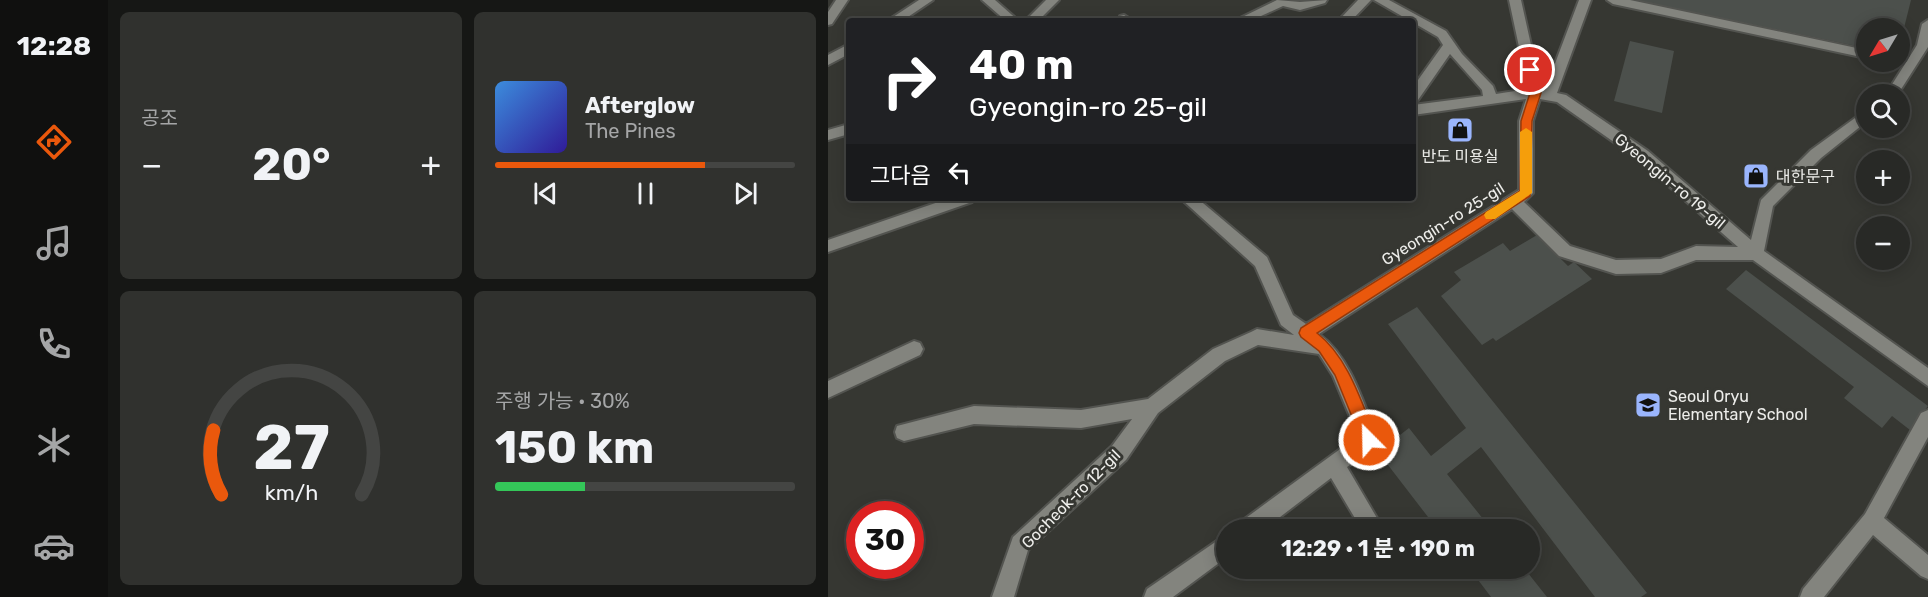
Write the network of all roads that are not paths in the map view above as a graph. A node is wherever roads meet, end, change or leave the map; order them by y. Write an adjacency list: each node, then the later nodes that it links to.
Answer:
1 (842, 0): 17 (street)
2 (927, 0): 11 (street)
3 (988, 0): 12 (street)
4 (1053, 0): 13 (street)
5 (1321, 0): 14 (street)
6 (1365, 0): 15 (street)
7 (1380, 0): 16 (street)
8 (1515, 0): 27 (street, Gyeongin-ro 25-gil)
9 (1585, 0): 27 (street)
10 (1613, 0): 23 (street)
11 (898, 18)
12 (1007, 18)
13 (1034, 18)
14 (1247, 18)
15 (1347, 18)
16 (1402, 18)
17 (828, 21)
18 (1928, 24): 21 (street)
19 (1416, 26): 20 (street)
20 (1450, 45): 26 (street); 28 (street)
21 (1925, 47): 24 (street)
22 (846, 50): 25 (street)
23 (1856, 52)
24 (1910, 58)
25 (828, 61)
26 (1416, 93)
27 (1543, 94): 28 (street); 35 (street, Gyeongin-ro 25-gil); 37 (street, Gyeongin-ro 19-gil)
28 (1490, 99): 29 (street)
29 (1416, 110)
30 (1856, 123): 37 (street)
31 (846, 130): 32 (street)
32 (828, 135)
33 (958, 201): 36 (street)
34 (1190, 201): 38 (street)
35 (1513, 201): 37 (street, Gyeongin-ro 19-gil); 38 (street, Gyeongin-ro 25-gil)
36 (828, 246)
37 (1756, 254): 41 (street, Gyeongin-ro 19-gil)
38 (1306, 333): 39 (street)
39 (1324, 347): 43 (street, Gocheok-ro 12-gil); 46 (street)
40 (914, 349): 42 (street)
41 (1928, 378)
42 (828, 390)
43 (1152, 407): 45 (street, Gocheok-ro 12-gil); 52 (street, Gocheok-ro 12-gil)
44 (1928, 419): 49 (street)
45 (904, 432)
46 (1334, 464): 47 (street); 48 (street)
47 (1261, 519)
48 (1367, 519)
49 (1872, 521): 51 (street); 54 (street)
50 (1216, 552): 53 (street)
51 (1928, 569)
52 (1003, 597)
53 (1155, 597)
54 (1811, 597)

